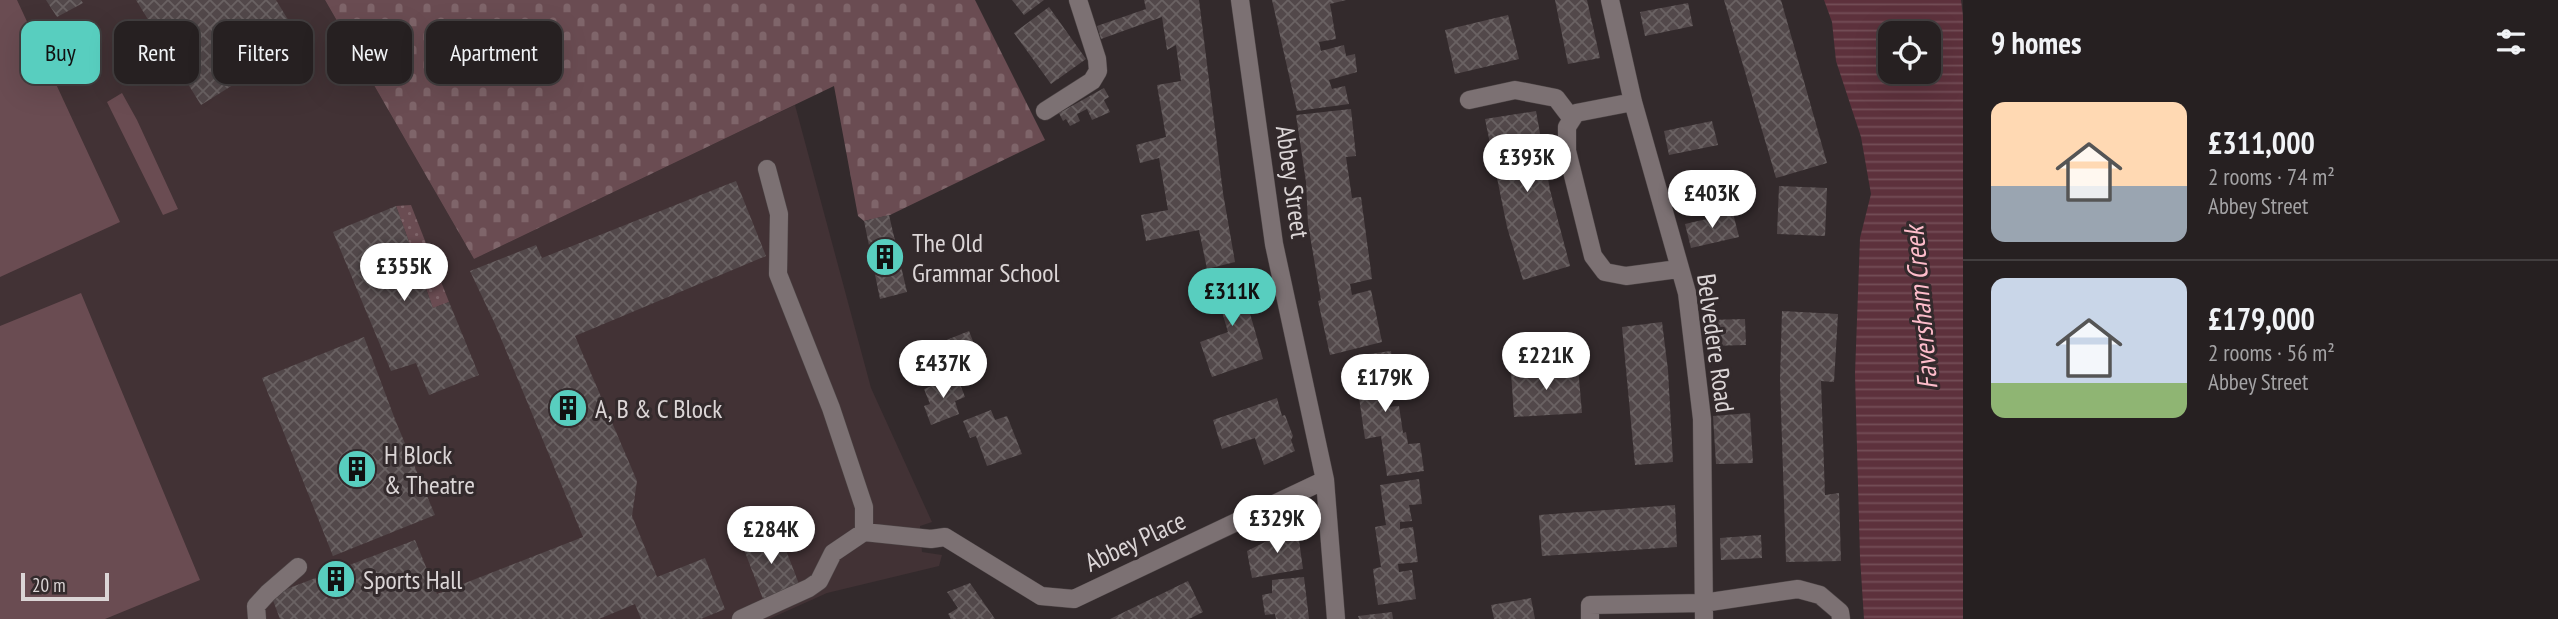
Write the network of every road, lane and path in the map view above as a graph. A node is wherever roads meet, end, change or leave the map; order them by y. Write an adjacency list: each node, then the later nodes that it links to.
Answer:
1 (1078, 0): 6 (street)
2 (1240, 0): 10 (street, Abbey Street)
3 (1610, 0): 5 (street, Belvedere Road)
4 (1469, 100): 7 (street)
5 (1633, 102): 7 (street); 9 (street, Belvedere Road)
6 (1045, 111)
7 (1572, 119): 9 (street)
8 (767, 169): 11 (street)
9 (1678, 269): 13 (street, Belvedere Road)
10 (1325, 480): 11 (street, Abbey Place); 16 (street, Abbey Street)
11 (864, 532): 15 (street)
12 (298, 567): 14 (street)
13 (1703, 611): 17 (street); 18 (street)
14 (257, 619)
15 (741, 619)
16 (1336, 619)
17 (1590, 619)
18 (1841, 619)

